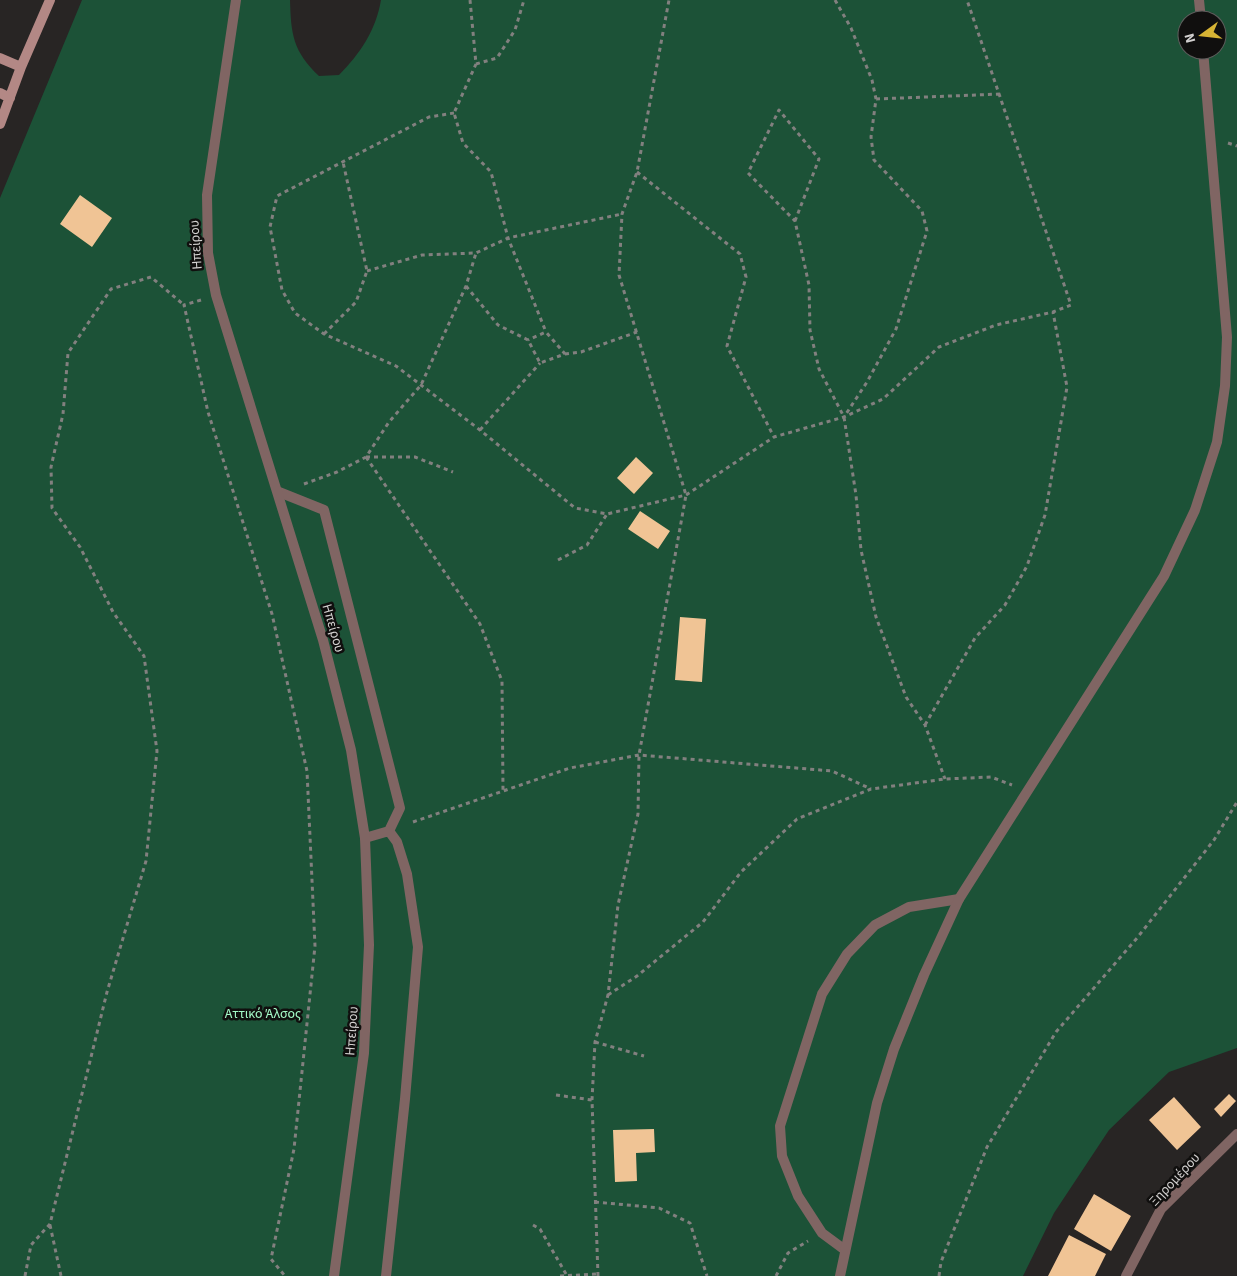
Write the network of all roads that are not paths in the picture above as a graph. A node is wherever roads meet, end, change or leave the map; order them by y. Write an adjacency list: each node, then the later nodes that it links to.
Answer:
1 (50, 0): 5 (street)
2 (236, 0): 9 (street, Ηπείρου)
3 (0, 58): 5 (street)
4 (1204, 60): 12 (street)
5 (21, 67): 7 (street)
6 (0, 93): 7 (street)
7 (10, 98): 8 (street)
8 (0, 124)
9 (279, 492): 10 (street); 11 (street, Ηπείρου)
10 (389, 830): 11 (street); 16 (street)
11 (365, 838): 15 (street, Ηπείρου)
12 (959, 900): 14 (street); 14 (street)
13 (1237, 1134): 18 (street, Ξηρομέρου)
14 (845, 1250): 17 (street)
15 (334, 1276)
16 (386, 1276)
17 (840, 1276)
18 (1126, 1276)

